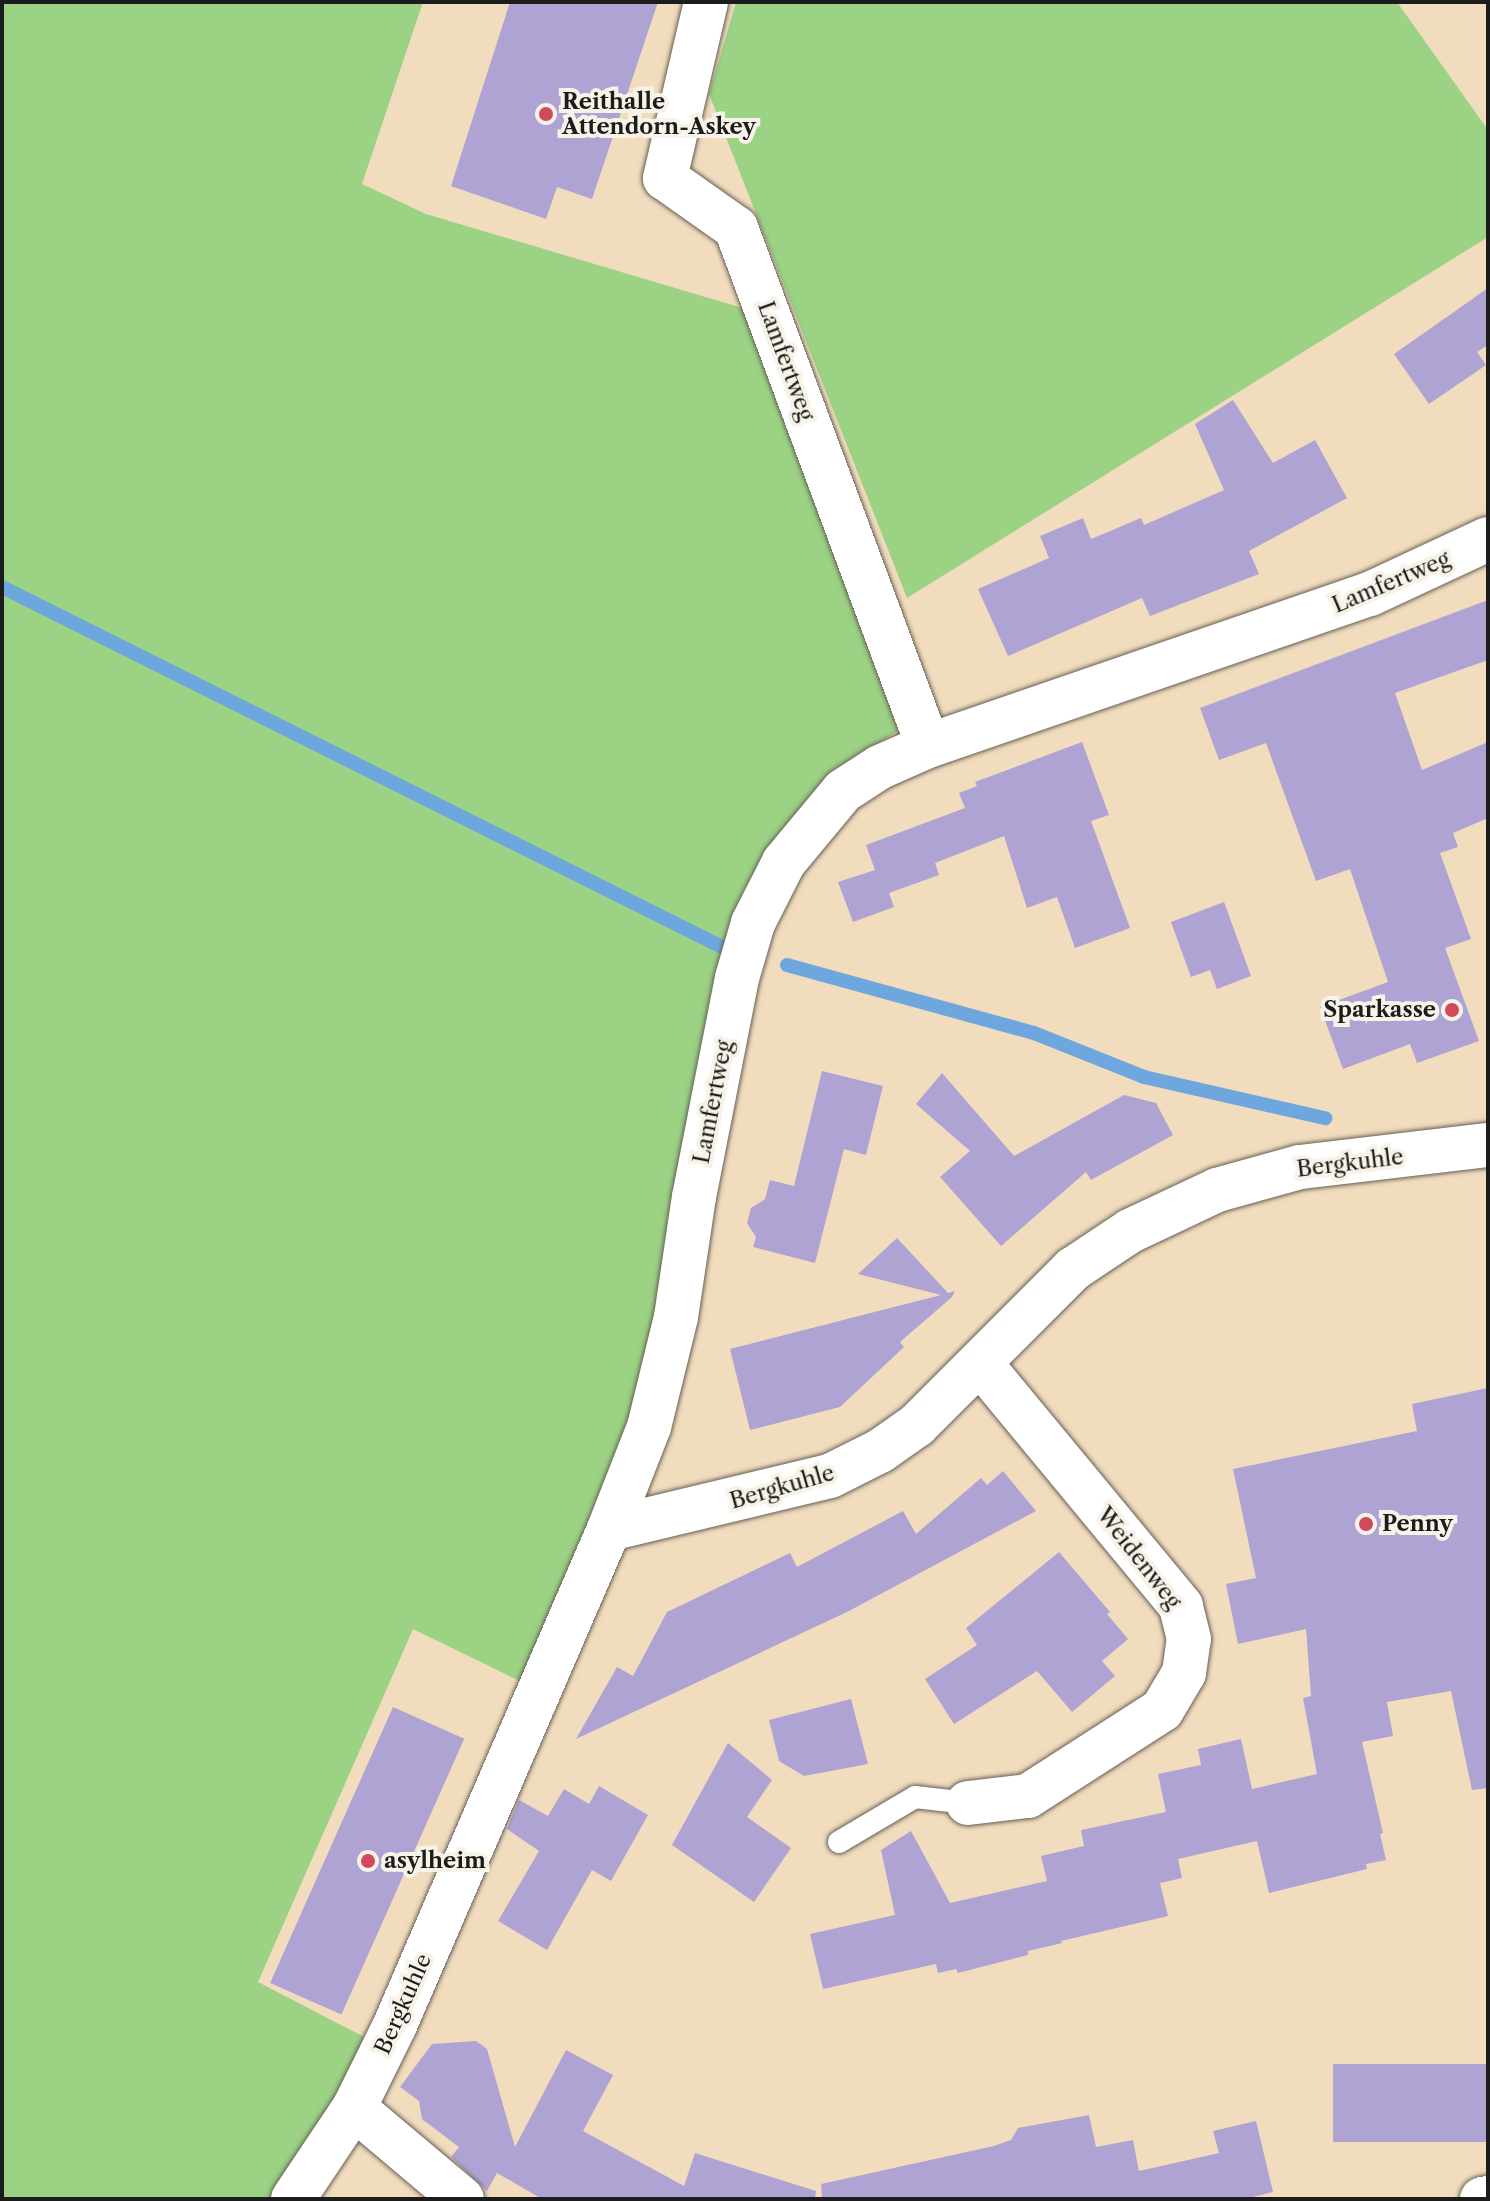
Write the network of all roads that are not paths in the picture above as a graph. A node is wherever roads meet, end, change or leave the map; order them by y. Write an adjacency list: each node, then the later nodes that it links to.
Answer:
1 (706, 2): 3 (street, Lamfertweg)
2 (1488, 539): 3 (street, Lamfertweg)
3 (928, 746): 6 (street, Lamfertweg)
4 (1488, 1145): 5 (street, Bergkuhle)
5 (981, 1364): 6 (street, Bergkuhle); 7 (street, Weidenweg)
6 (609, 1529): 9 (street, Bergkuhle)
7 (968, 1803): 8 (lane)
8 (839, 1842)
9 (354, 2108): 10 (street); 11 (street)
10 (293, 2199)
11 (462, 2199)

